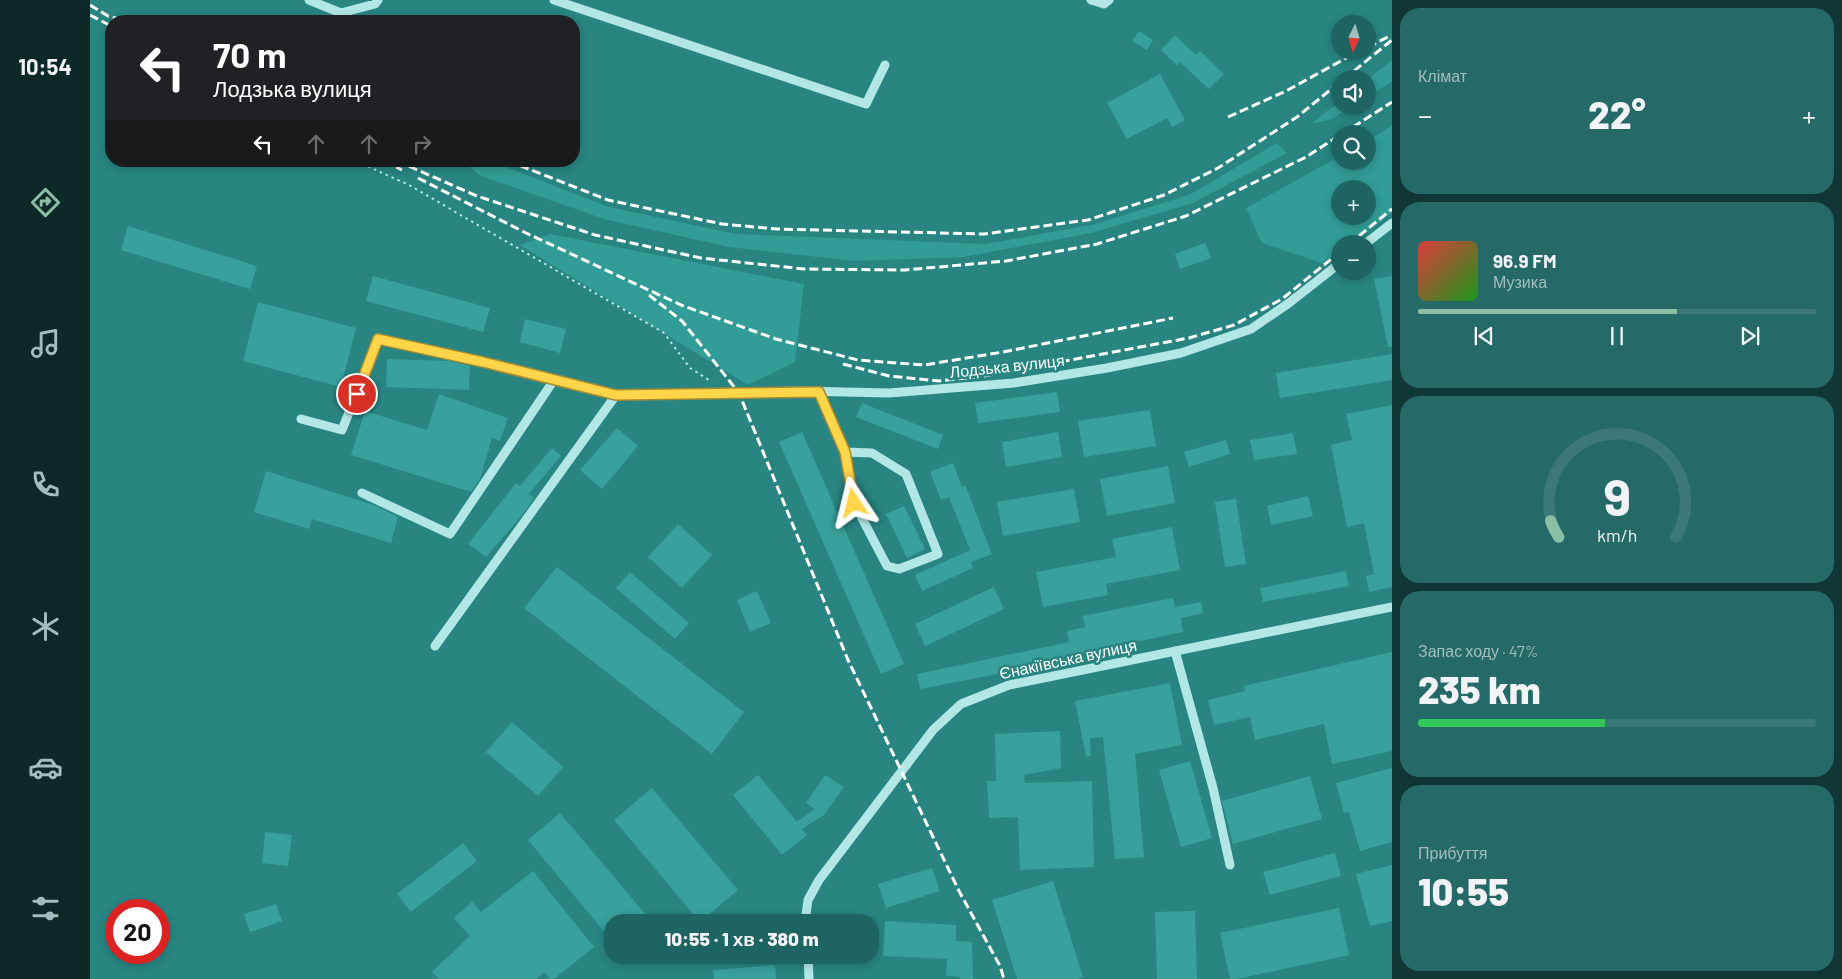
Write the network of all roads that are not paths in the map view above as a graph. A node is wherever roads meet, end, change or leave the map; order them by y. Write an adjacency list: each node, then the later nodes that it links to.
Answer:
1 (308, 0): 5 (street)
2 (554, 0): 6 (street)
3 (1091, 0): 4 (street)
4 (1109, 0)
5 (376, 2)
6 (885, 65)
7 (1392, 223): 8 (street)
8 (1376, 235)
9 (1331, 270): 11 (street, Лодзька вулиця)
10 (554, 380): 12 (street, Лодзька вулиця); 13 (street, Лодзька вулиця); 15 (street)
11 (819, 392): 12 (street, Лодзька вулиця); 14 (street)
12 (616, 395): 17 (street)
13 (301, 419)
14 (845, 452): 14 (street)
15 (362, 493)
16 (1392, 607): 18 (street, Єнакіївська вулиця)
17 (435, 646)
18 (1174, 651): 19 (street); 20 (street, Єнакіївська вулиця)
19 (1230, 865)
20 (807, 914)
21 (808, 964): 22 (street)
22 (809, 979)

